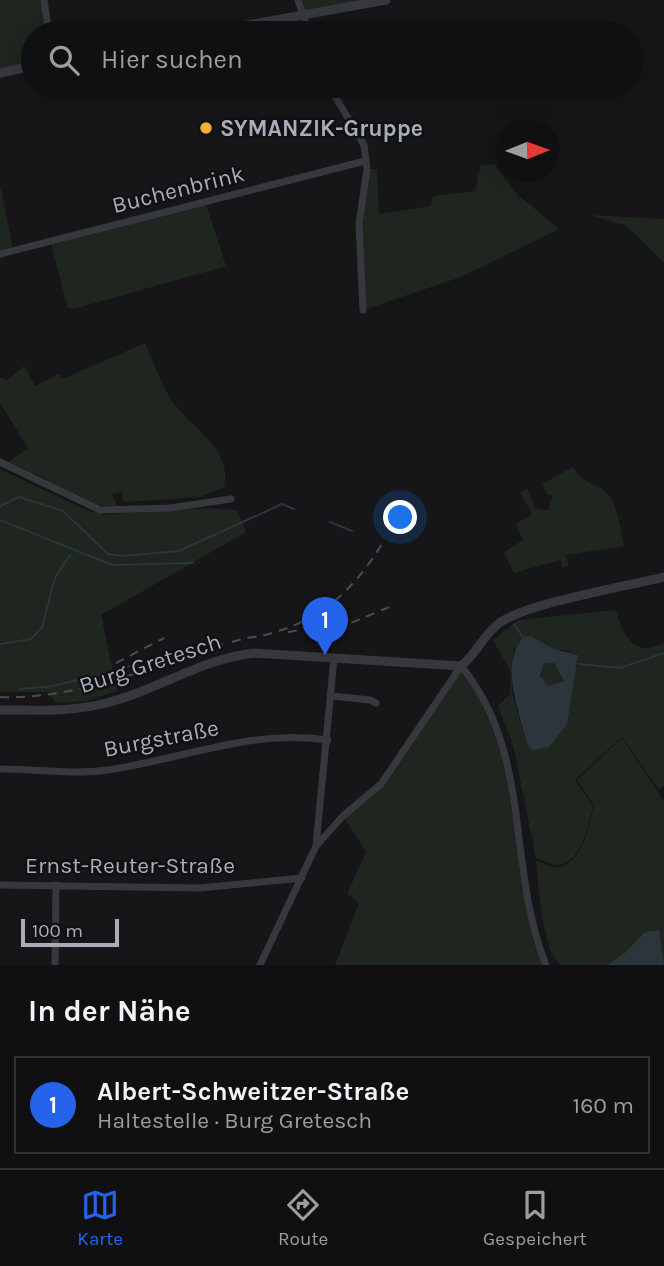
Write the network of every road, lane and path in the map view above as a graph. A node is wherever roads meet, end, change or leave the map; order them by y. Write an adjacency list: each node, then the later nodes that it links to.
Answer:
1 (44, 0): 5 (street)
2 (298, 0): 4 (street)
3 (386, 0): 4 (street)
4 (303, 15): 6 (street); 7 (street)
5 (47, 21)
6 (270, 21)
7 (305, 21)
8 (21, 69): 9 (street)
9 (0, 73)
10 (335, 98): 11 (street)
11 (365, 161): 12 (street, Buchenbrink); 13 (street)
12 (0, 254)
13 (363, 310)
14 (0, 462): 15 (street)
15 (231, 499)
16 (664, 577): 18 (street)
17 (334, 658): 18 (street, Burg Gretesch); 19 (street); 21 (street, Burg Gretesch)
18 (461, 666): 24 (street); 30 (street)
19 (332, 696): 20 (street); 22 (street)
20 (376, 703)
21 (0, 710)
22 (328, 740): 23 (street, Burgstraße); 24 (street)
23 (0, 769)
24 (316, 846): 25 (street)
25 (302, 878): 27 (street, Ernst-Reuter-Straße); 29 (street)
26 (0, 884): 27 (street, Ernst-Reuter-Straße)
27 (56, 885): 28 (street)
28 (55, 965)
29 (260, 965)
30 (546, 965)

